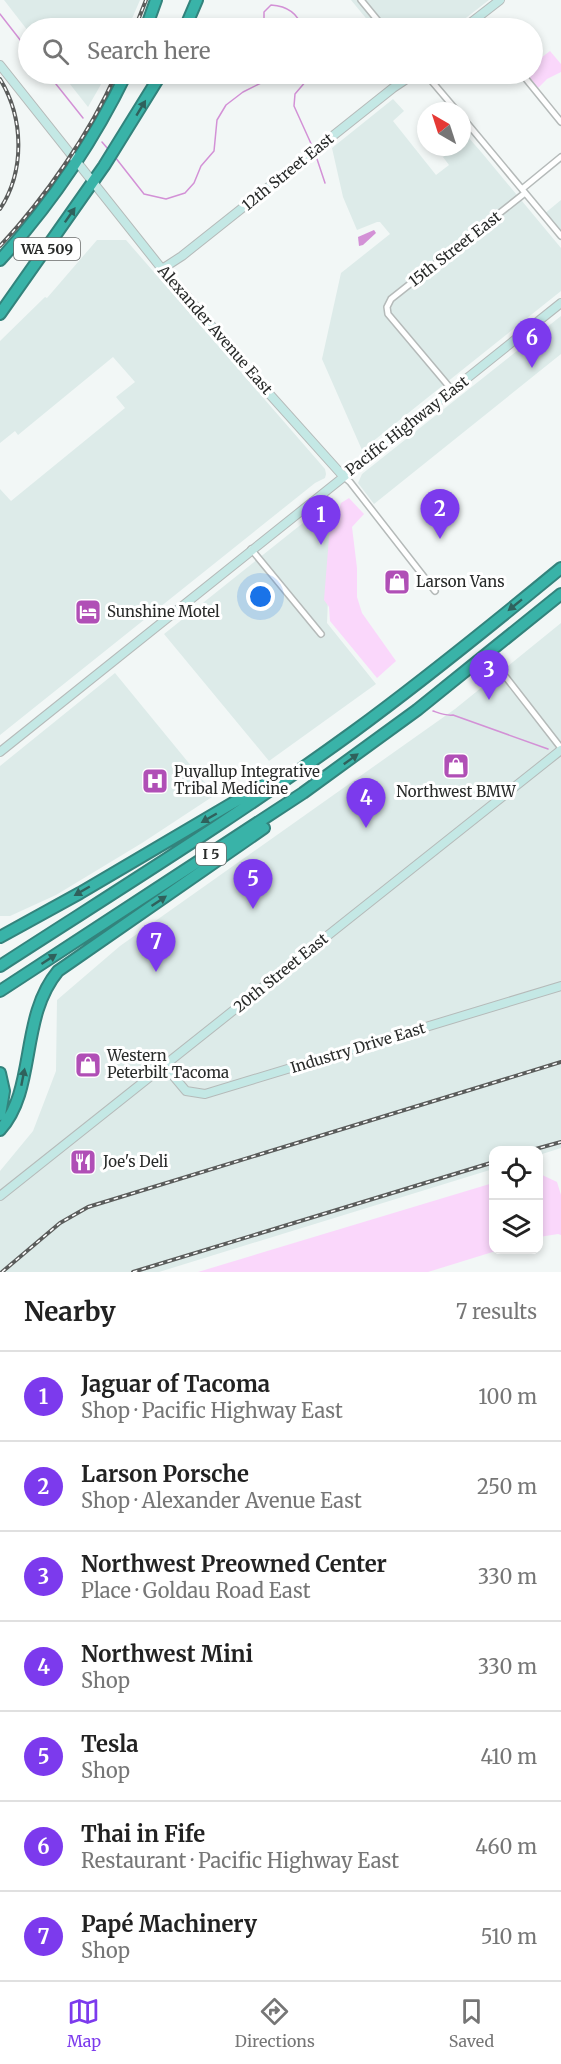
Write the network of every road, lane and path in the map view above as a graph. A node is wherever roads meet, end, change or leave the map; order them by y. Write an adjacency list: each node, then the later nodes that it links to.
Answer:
1 (156, 0): 5 (highway)
2 (197, 0): 6 (highway)
3 (361, 0): 7 (street)
4 (500, 0): 8 (main road)
5 (150, 18)
6 (189, 18)
7 (376, 18)
8 (477, 18)
9 (0, 65): 21 (main road, Alexander Avenue East)
10 (121, 84): 21 (highway, WA 509)
11 (155, 84): 22 (highway, WA 509, one-way to 11)
12 (396, 84): 16 (main road, 12th Street East)
13 (399, 84): 16 (main road, 12th Street East)
14 (435, 84): 17 (street)
15 (530, 84): 18 (street)
16 (393, 88): 25 (main road, 12th Street East)
17 (450, 102)
18 (561, 123)
19 (471, 128): 23 (street)
20 (561, 157): 23 (street, 15th Street East)
21 (77, 162): 22 (main road, Alexander Avenue East); 26 (highway, WA 509)
22 (93, 183): 27 (main road, Alexander Avenue East); 30 (highway, WA 509, one-way to 22)
23 (524, 191): 24 (street); 31 (street, 15th Street East)
24 (561, 236)
25 (182, 256): 27 (main road, 12th Street East); 28 (main road, 12th Street East)
26 (0, 260)
27 (162, 269): 28 (main road, Alexander Avenue East)
28 (169, 277): 32 (main road, Alexander Avenue East)
29 (561, 303): 31 (main road, Pacific Highway East)
30 (0, 314)
31 (452, 390): 32 (main road, Pacific Highway East)
32 (343, 476): 33 (main road, Pacific Highway East); 35 (street, Alexander Avenue East)
33 (251, 549): 37 (street); 41 (main road, Pacific Highway East)
34 (561, 568): 39 (highway, I 5, one-way to 39)
35 (435, 591)
36 (561, 594): 42 (highway, I 5, one-way to 36)
37 (321, 634)
38 (505, 676): 40 (street)
39 (366, 722): 43 (highway, one-way to 43); 44 (highway, I 5)
40 (561, 749): 47 (main road, 20th Street East)
41 (0, 752)
42 (303, 793): 46 (highway, I 5, one-way to 42); 50 (highway, one-way to 42)
43 (0, 937)
44 (0, 966)
45 (561, 986): 47 (main road, Industry Drive East)
46 (0, 991)
47 (165, 1066): 51 (main road, 20th Street East)
48 (0, 1073): 49 (highway)
49 (0, 1115)
50 (0, 1130)
51 (0, 1196)

